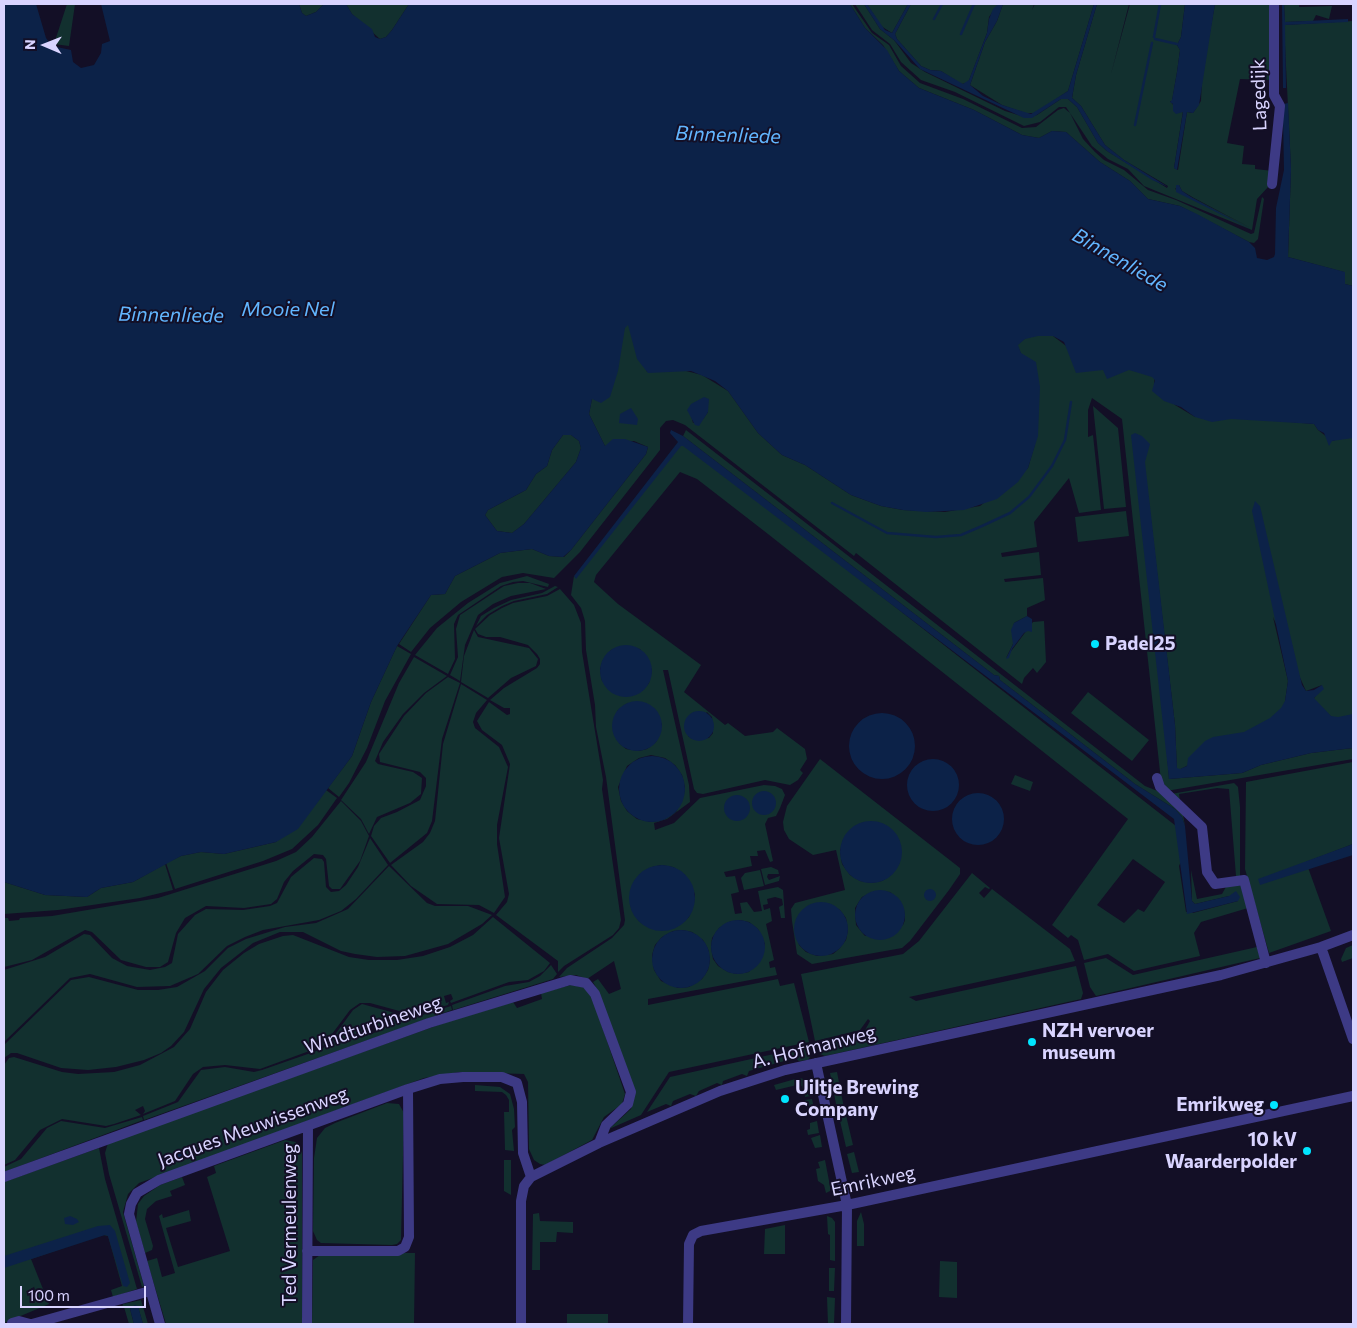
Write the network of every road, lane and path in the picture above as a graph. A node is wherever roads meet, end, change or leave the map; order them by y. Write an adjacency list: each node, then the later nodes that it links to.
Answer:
1 (1274, 4): 2 (street, Lagedijk)
2 (1272, 184)
3 (1157, 778): 6 (street)
4 (1353, 935): 5 (street, A. Hofmanweg)
5 (1320, 947): 6 (street, A. Hofmanweg); 7 (street)
6 (1266, 963): 8 (street, A. Hofmanweg)
7 (1353, 1039)
8 (816, 1063): 12 (street, A. Hofmanweg); 15 (street)
9 (408, 1089): 11 (street, Jacques Meuwissenweg); 14 (street, Jacques Meuwissenweg); 16 (street)
10 (1353, 1096): 15 (street, Emrikweg)
11 (308, 1126): 16 (street, Ted Vermeulenweg); 17 (street, Jacques Meuwissenweg)
12 (599, 1143): 13 (street, Windturbineweg); 14 (street, A. Hofmanweg)
13 (4, 1177)
14 (531, 1177): 22 (street)
15 (848, 1205): 23 (street, Emrikweg); 24 (street)
16 (307, 1251): 21 (street, Ted Vermeulenweg)
17 (150, 1291): 19 (street); 20 (street, Jacques Meuwissenweg)
18 (12, 1323): 19 (street)
19 (31, 1324)
20 (160, 1324)
21 (307, 1324)
22 (522, 1324)
23 (688, 1324)
24 (846, 1324)

